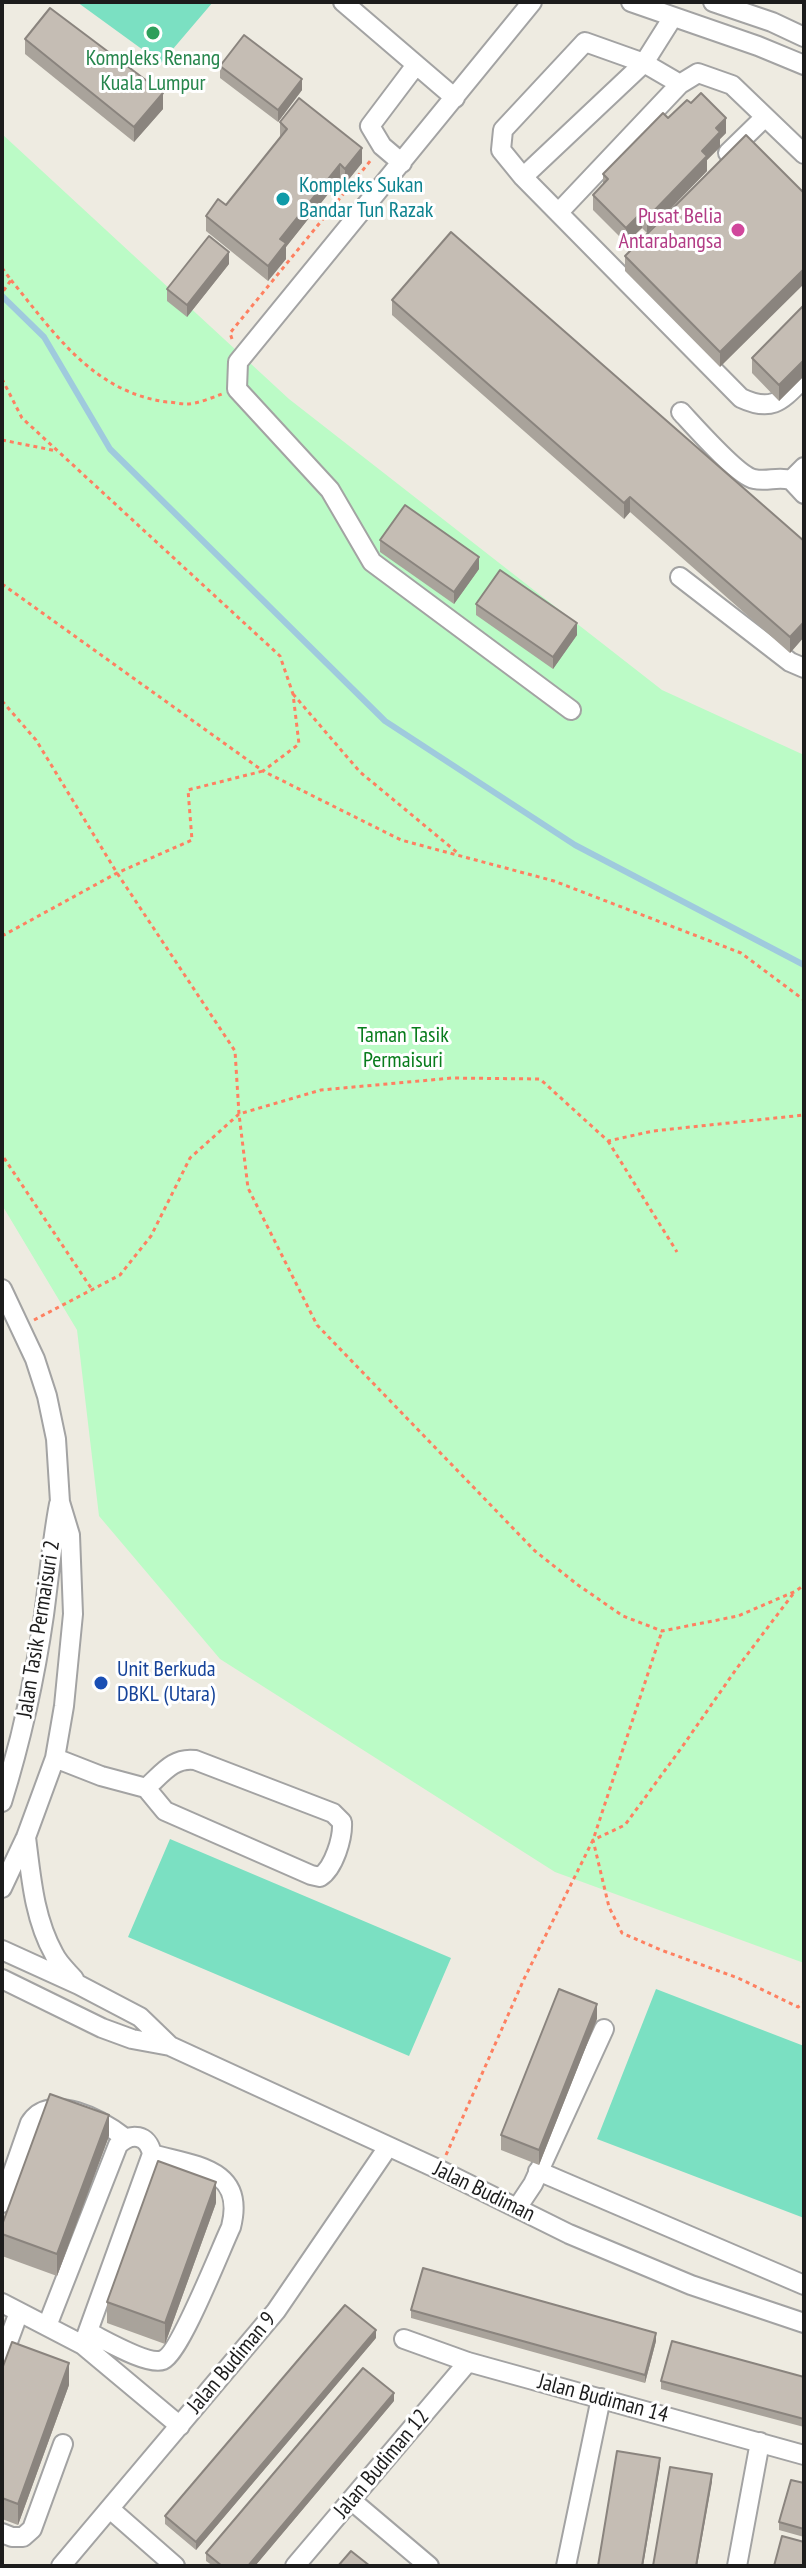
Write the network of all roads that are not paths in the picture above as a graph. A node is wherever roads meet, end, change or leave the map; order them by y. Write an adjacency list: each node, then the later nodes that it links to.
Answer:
1 (343, 2): 8 (street)
2 (532, 2): 11 (street)
3 (631, 2): 5 (street)
4 (713, 2): 6 (street)
5 (673, 17): 7 (street); 9 (street)
6 (804, 37)
7 (644, 63): 10 (street); 16 (street); 16 (street)
8 (416, 65): 11 (street); 14 (street)
9 (804, 65)
10 (680, 84): 12 (street); 17 (street)
11 (455, 98): 14 (street)
12 (765, 117): 13 (street); 15 (street)
13 (804, 154)
14 (402, 163): 23 (street)
15 (711, 171)
16 (523, 177): 17 (street)
17 (559, 212): 18 (street)
18 (804, 378)
19 (681, 412): 20 (street)
20 (800, 480)
21 (680, 577): 22 (street)
22 (804, 668)
23 (571, 710)
24 (2, 1289): 25 (street, Jalan Tasik Permaisuri 2)
25 (60, 1502): 26 (street, Jalan Tasik Permaisuri 2); 28 (street, Jalan Tasik Permaisuri 2)
26 (55, 1758): 27 (street); 29 (street, Jalan Tasik Permaisuri 2)
27 (146, 1788): 27 (street)
28 (2, 1802)
29 (26, 1837): 30 (street, Jalan Tasik Permaisuri 2); 33 (street)
30 (2, 1888)
31 (2, 1950): 33 (street, Jalan Budiman)
32 (2, 1979): 35 (street, Jalan Budiman)
33 (79, 1985): 35 (street, Jalan Budiman)
34 (604, 2029): 39 (street)
35 (170, 2046): 37 (street, Jalan Budiman)
36 (125, 2138): 38 (street); 40 (street); 46 (street)
37 (388, 2147): 41 (street, Jalan Budiman); 52 (street, Jalan Budiman 9)
38 (152, 2154): 47 (street); 47 (street)
39 (538, 2171): 41 (street); 42 (street)
40 (2, 2203)
41 (517, 2208): 45 (street, Jalan Budiman)
42 (804, 2285)
43 (2, 2303): 44 (street)
44 (19, 2312): 46 (street); 49 (street)
45 (804, 2323)
46 (47, 2326): 47 (street)
47 (86, 2338): 52 (street)
48 (404, 2339): 50 (street, Jalan Budiman 14)
49 (2, 2358)
50 (468, 2362): 51 (street, Jalan Budiman 14); 56 (street, Jalan Budiman 12)
51 (601, 2398): 53 (street, Jalan Budiman 14); 63 (street)
52 (180, 2426): 57 (street, Jalan Budiman 9)
53 (760, 2442): 55 (street, Jalan Budiman 14); 64 (street)
54 (63, 2444): 58 (street)
55 (804, 2455)
56 (351, 2500): 61 (street, Jalan Budiman 12); 62 (street)
57 (110, 2509): 59 (street, Jalan Budiman 9); 60 (street)
58 (2, 2533)
59 (61, 2566)
60 (175, 2566)
61 (295, 2566)
62 (429, 2566)
63 (566, 2566)
64 (737, 2566)

